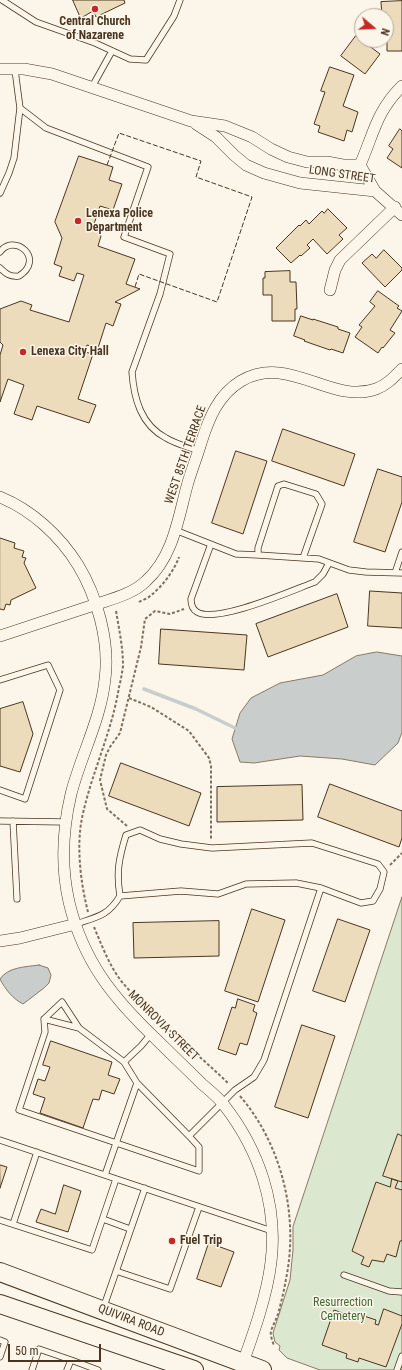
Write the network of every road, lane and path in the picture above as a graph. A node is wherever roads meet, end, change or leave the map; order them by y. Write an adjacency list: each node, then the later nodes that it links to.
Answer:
1 (2, 0): 3 (lane)
2 (180, 0): 3 (lane)
3 (112, 51): 7 (lane)
4 (0, 69): 5 (street, LONG STREET)
5 (15, 70): 7 (street, LONG STREET); 8 (lane)
6 (402, 86): 10 (street)
7 (92, 87): 9 (street, LONG STREET)
8 (20, 108): 12 (lane); 18 (lane)
9 (191, 121): 10 (street, LONG STREET); 11 (street, LONG STREET)
10 (360, 165): 11 (street)
11 (375, 190): 13 (street, LONG STREET)
12 (0, 193)
13 (398, 211): 16 (street, LONG STREET)
14 (1, 249): 15 (lane)
15 (0, 268)
16 (330, 290)
17 (402, 369): 18 (street, WEST 85TH TERRACE)
18 (199, 451): 20 (street, WEST 85TH TERRACE)
19 (0, 497): 29 (street, MONROVIA STREET)
20 (175, 530): 21 (lane); 29 (street, WEST 85TH TERRACE)
21 (211, 544): 23 (lane); 31 (lane)
22 (402, 552): 27 (lane)
23 (258, 555): 25 (lane); 25 (lane)
24 (179, 556): 30 (path)
25 (303, 558): 26 (lane)
26 (329, 563): 27 (lane); 31 (lane)
27 (395, 573): 28 (lane)
28 (402, 573)
29 (95, 604): 33 (street, WEST 85TH TERRACE); 39 (street, MONROVIA STREET)
30 (134, 604)
31 (191, 606): 35 (path)
32 (122, 609): 47 (path)
33 (0, 636)
34 (0, 680): 36 (lane)
35 (129, 698): 40 (path); 41 (path)
36 (0, 790)
37 (0, 821): 38 (lane)
38 (13, 821): 39 (lane); 46 (lane)
39 (66, 822): 48 (street, MONROVIA STREET)
40 (134, 832): 41 (lane); 45 (lane)
41 (212, 848): 43 (lane)
42 (402, 853): 43 (path)
43 (384, 872): 44 (lane)
44 (321, 888): 45 (lane); 55 (lane)
45 (120, 896): 47 (lane)
46 (17, 899)
47 (90, 919): 48 (lane); 55 (path)
48 (76, 924): 49 (street); 52 (street, MONROVIA STREET)
49 (0, 941)
50 (44, 1018): 51 (lane); 51 (lane); 59 (lane)
51 (79, 1028): 53 (lane)
52 (151, 1034): 53 (lane); 56 (street, MONROVIA STREET)
53 (124, 1062): 54 (lane)
54 (136, 1083): 57 (lane); 59 (lane)
55 (235, 1090): 56 (lane); 77 (path)
56 (222, 1102): 57 (lane); 69 (street, MONROVIA STREET)
57 (189, 1136): 59 (lane)
58 (0, 1140): 60 (lane)
59 (116, 1143): 61 (lane)
60 (37, 1152): 61 (lane); 67 (lane)
61 (105, 1175): 62 (lane)
62 (116, 1179): 63 (lane); 65 (lane)
63 (145, 1188): 64 (lane); 68 (lane)
64 (199, 1207): 69 (lane); 70 (lane)
65 (103, 1219): 67 (lane); 68 (lane)
66 (0, 1220): 67 (lane)
67 (13, 1224)
68 (130, 1229): 70 (lane)
69 (273, 1232): 81 (street, MONROVIA STREET)
70 (116, 1271): 75 (lane)
71 (0, 1272): 75 (main road, QUIVIRA ROAD)
72 (344, 1275): 73 (lane)
73 (402, 1292)
74 (0, 1304): 85 (main road, QUIVIRA ROAD)
75 (102, 1310): 81 (main road, QUIVIRA ROAD)
76 (0, 1340): 79 (lane)
77 (274, 1346)
78 (402, 1356): 87 (lane)
79 (0, 1357)
80 (71, 1360): 82 (lane); 83 (lane); 84 (lane)
81 (242, 1367): 86 (main road, QUIVIRA ROAD)
82 (32, 1370)
83 (67, 1370)
84 (98, 1370)
85 (194, 1370)
86 (262, 1370)
87 (397, 1370)

